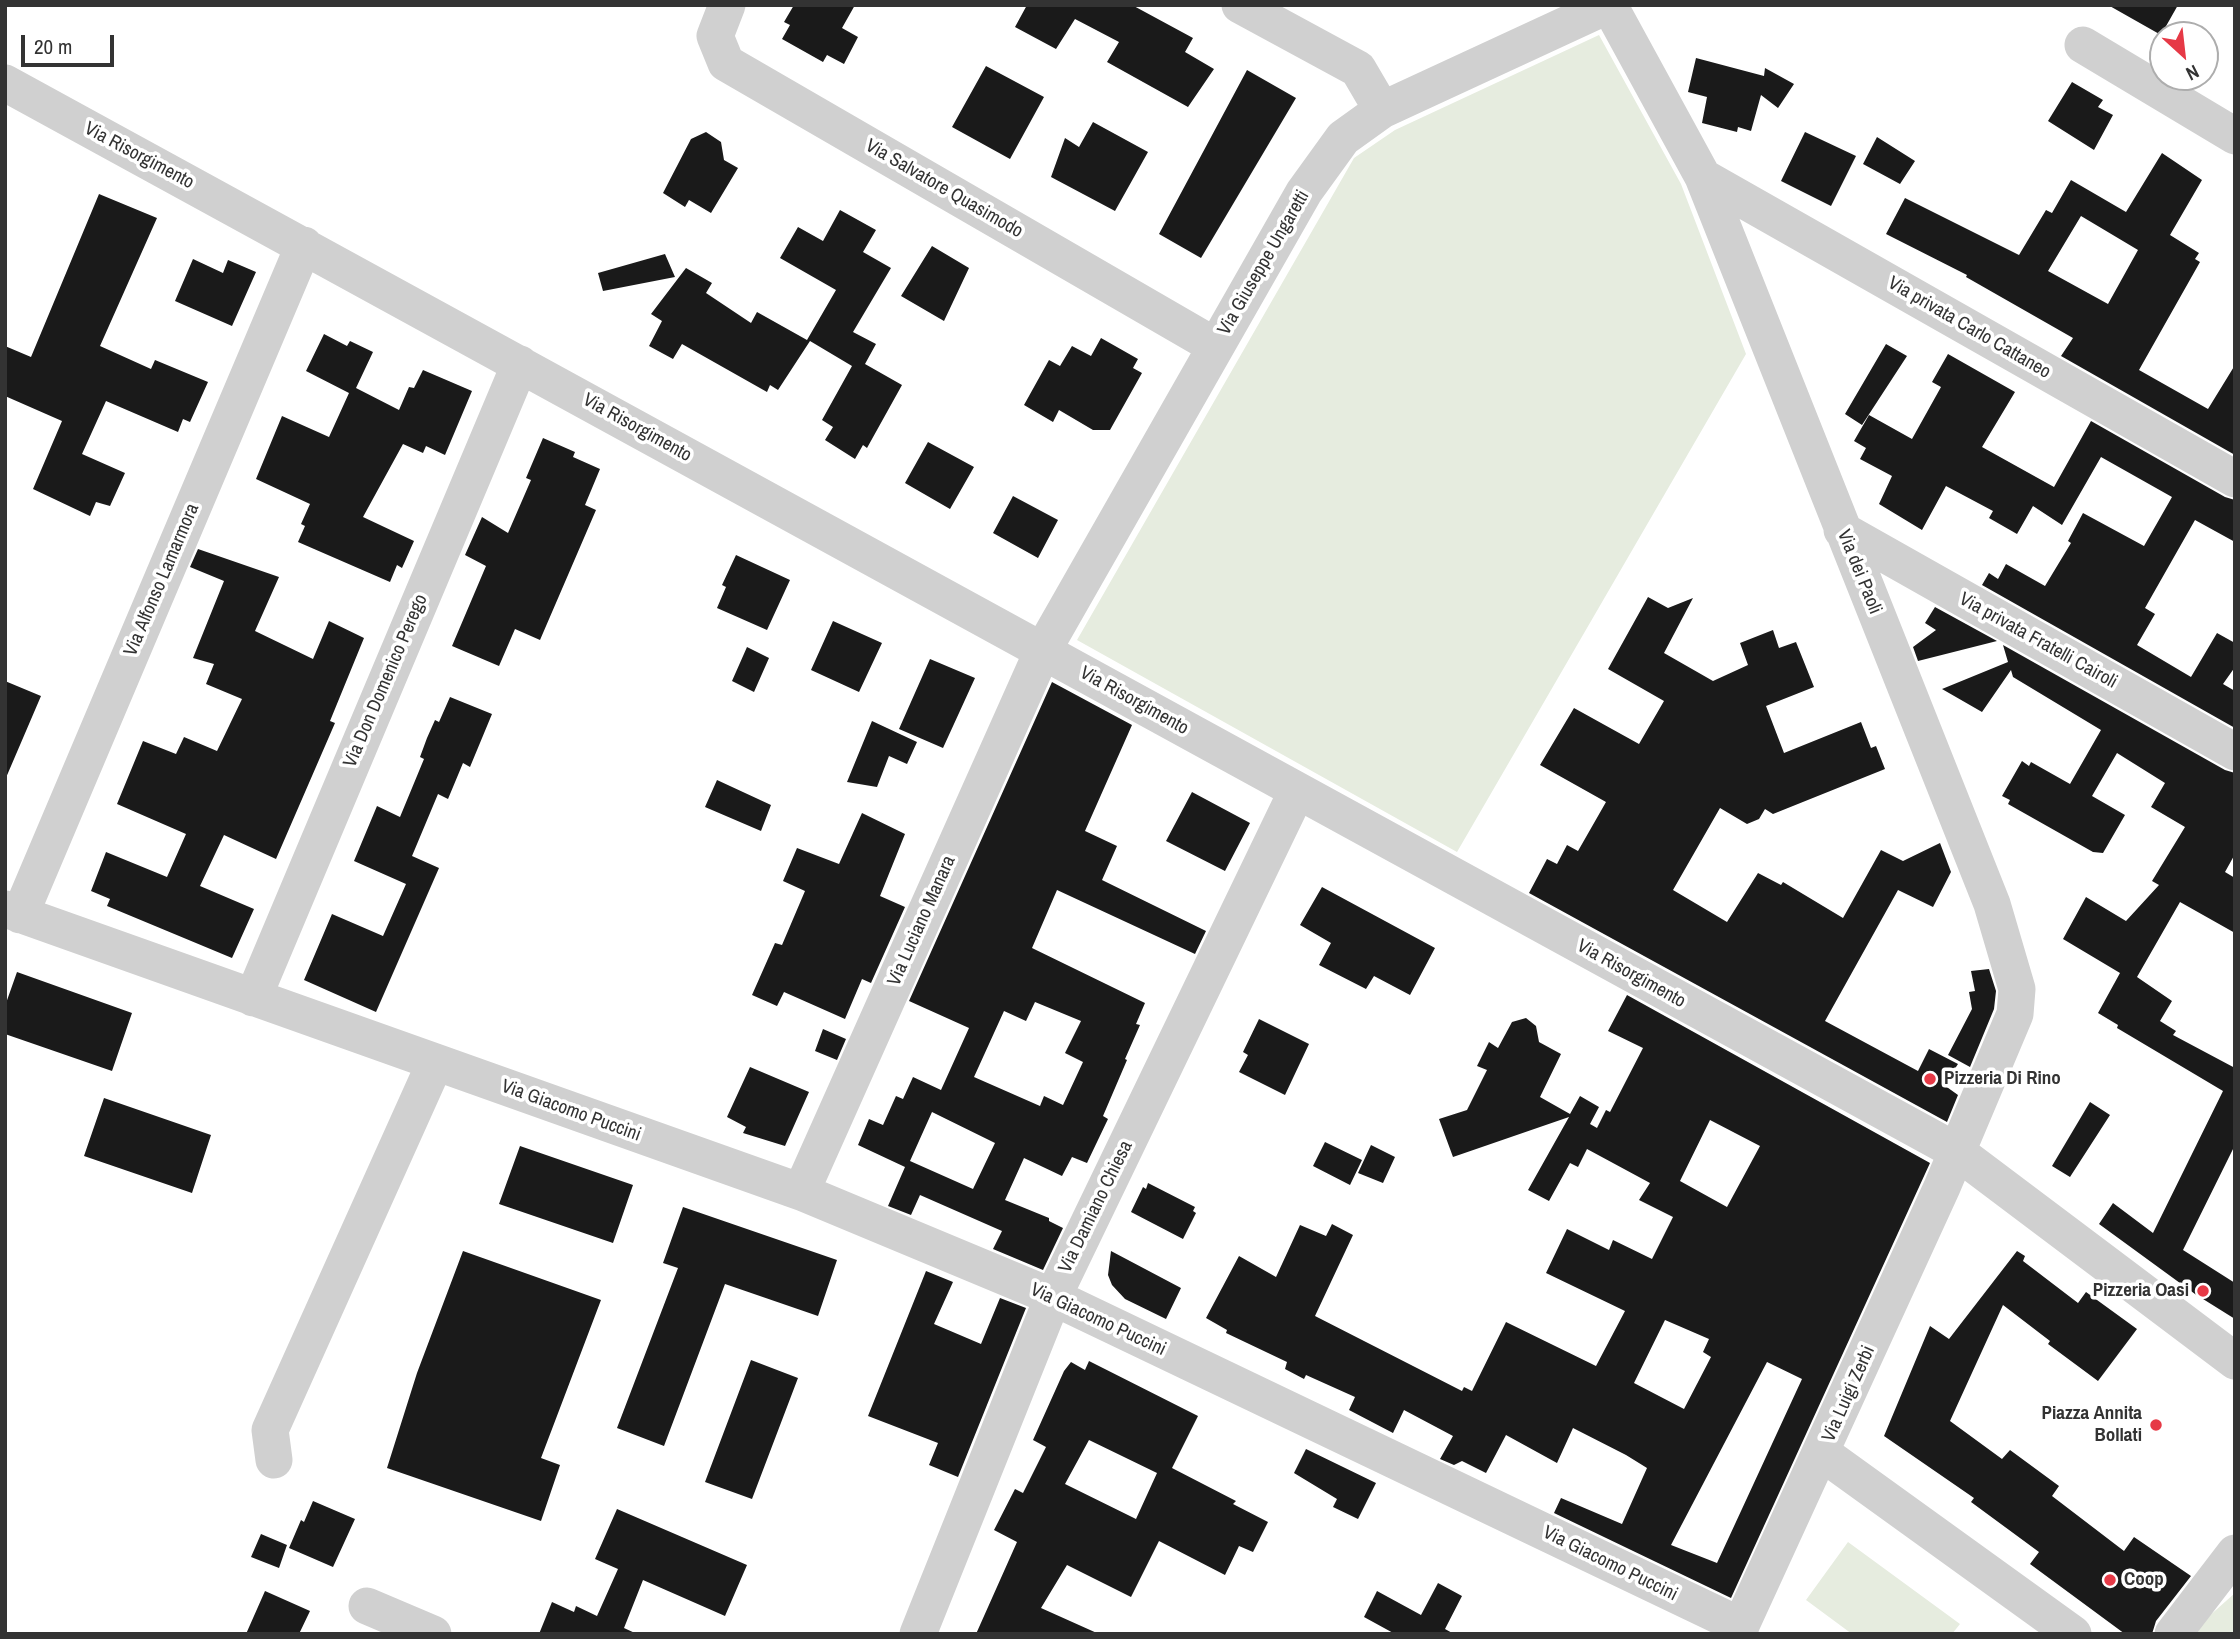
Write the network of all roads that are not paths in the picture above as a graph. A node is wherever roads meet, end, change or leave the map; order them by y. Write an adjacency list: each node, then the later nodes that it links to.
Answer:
1 (727, 5): 10 (street, Via Salvatore Quasimodo)
2 (1240, 5): 6 (street)
3 (1609, 5): 6 (street, Via Giuseppe Ungaretti); 8 (street, Via dei Paoli)
4 (2083, 46): 7 (street)
5 (5, 83): 9 (street, Via Risorgimento)
6 (1382, 110): 10 (street, Via Giuseppe Ungaretti)
7 (2235, 135)
8 (1703, 177): 12 (street, Via privata Carlo Cattaneo); 13 (street, Via dei Paoli)
9 (304, 245): 11 (street, Via Risorgimento); 17 (street, Via Alfonso Lamarmora)
10 (1215, 346): 14 (street, Via Giuseppe Ungaretti)
11 (520, 364): 14 (street, Via Risorgimento); 18 (street, Via Don Domenico Perego)
12 (2235, 480)
13 (1842, 530): 15 (street, Via privata Fratelli Cairoli); 20 (street, Via dei Paoli)
14 (1042, 650): 16 (street, Via Risorgimento); 21 (street, Via Luciano Manara)
15 (2235, 752)
16 (1297, 791): 20 (street, Via Risorgimento); 22 (street, Via Damiano Chiesa)
17 (13, 912): 18 (street, Via Giacomo Puccini)
18 (268, 1004): 19 (street, Via Giacomo Puccini)
19 (425, 1059): 21 (street, Via Giacomo Puccini); 25 (street)
20 (1956, 1152): 23 (street, Via Risorgimento); 24 (street, Via Luigi Zerbi)
21 (801, 1192): 22 (street, Via Giacomo Puccini)
22 (1053, 1297): 28 (street, Via Giacomo Puccini); 30 (street, Via Damiano Chiesa)
23 (2235, 1361)
24 (1822, 1453): 28 (street, Via Luigi Zerbi); 31 (street)
25 (274, 1460)
26 (2235, 1553): 32 (street)
27 (367, 1606): 29 (street)
28 (1739, 1630)
29 (433, 1634)
30 (918, 1634)
31 (2073, 1634)
32 (2173, 1634)

